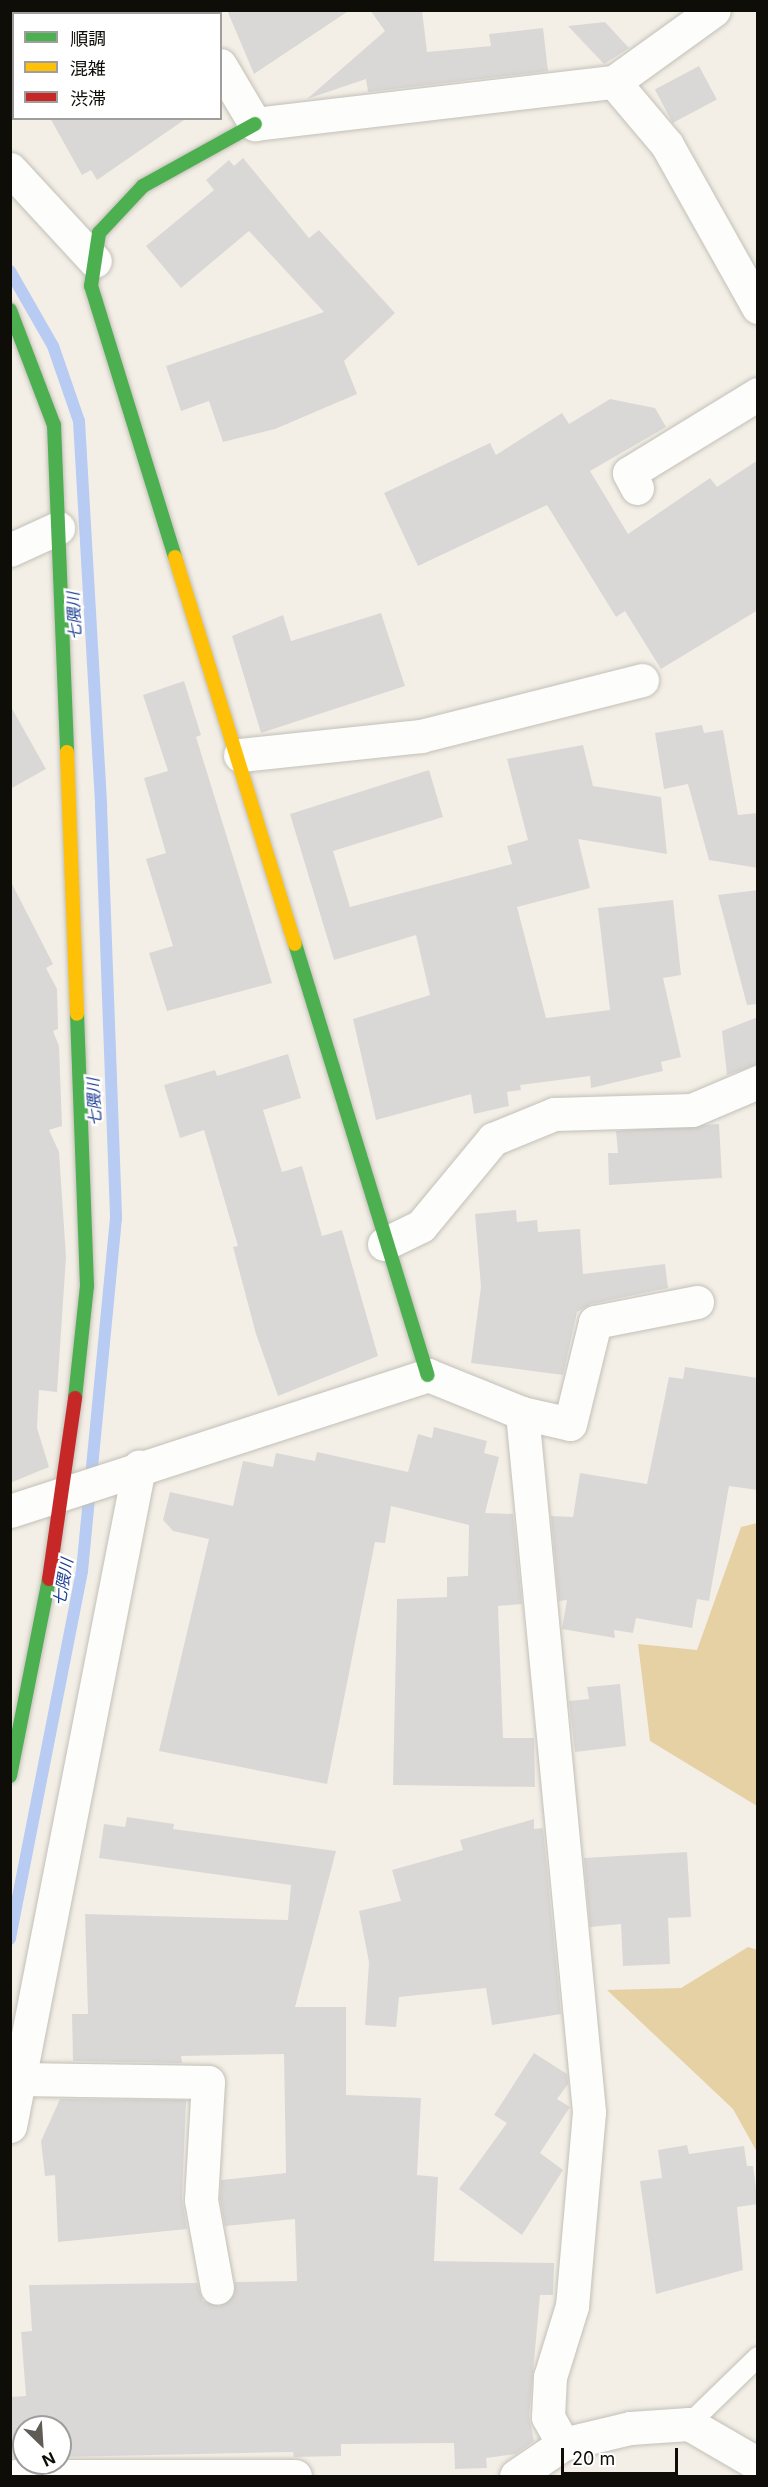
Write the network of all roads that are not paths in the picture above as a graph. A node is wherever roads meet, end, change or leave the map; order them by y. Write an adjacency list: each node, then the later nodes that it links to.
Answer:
1 (714, 10): 3 (street)
2 (222, 68): 4 (street)
3 (614, 82): 4 (street); 7 (street)
4 (255, 124): 6 (street)
5 (10, 169): 6 (street)
6 (95, 261): 14 (street)
7 (758, 307)
8 (10, 310): 11 (street)
9 (758, 394): 10 (street)
10 (637, 488)
11 (58, 528): 12 (street); 21 (street)
12 (10, 550)
13 (642, 680): 14 (street)
14 (240, 754): 16 (street)
15 (758, 1082): 16 (street)
16 (384, 1244): 18 (street)
17 (697, 1302): 19 (street)
18 (428, 1375): 19 (street); 20 (street)
19 (522, 1413): 30 (street)
20 (129, 1471): 21 (street); 24 (street)
21 (66, 1490): 22 (street); 23 (street)
22 (10, 1511)
23 (10, 1776)
24 (19, 2046): 25 (street)
25 (20, 2079): 26 (street); 27 (street)
26 (10, 2126)
27 (217, 2288)
28 (758, 2357): 29 (lane)
29 (689, 2424): 30 (street); 31 (street)
30 (563, 2444): 34 (street)
31 (758, 2464)
32 (15, 2476): 33 (street)
33 (295, 2476)
34 (516, 2476)

